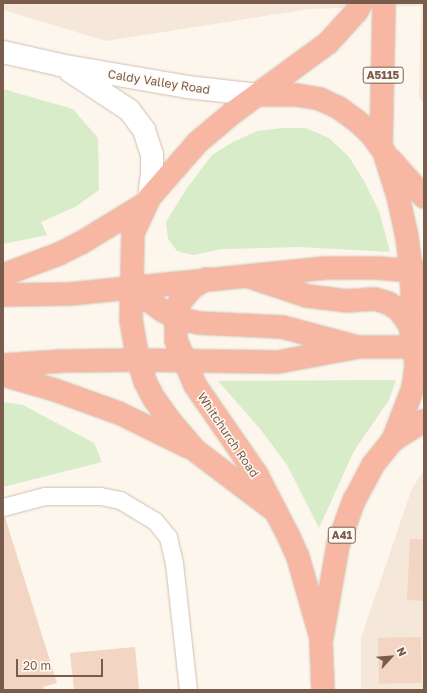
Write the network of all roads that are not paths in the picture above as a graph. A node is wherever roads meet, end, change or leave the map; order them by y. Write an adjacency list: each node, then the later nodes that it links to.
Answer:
1 (361, 3): 5 (highway)
2 (384, 3): 6 (highway, A5115)
3 (3, 52): 4 (street, Caldy Valley Road)
4 (60, 65): 5 (street, Caldy Valley Road); 8 (street, Caldy Valley Road)
5 (259, 95): 6 (highway); 8 (highway)
6 (382, 150): 7 (highway); 9 (highway, Whitchurch Road)
7 (424, 197)
8 (147, 201): 10 (highway); 13 (highway, Whitchurch Road)
9 (417, 272): 11 (highway); 17 (highway, Whitchurch Road)
10 (3, 275)
11 (245, 276): 12 (highway); 17 (highway)
12 (206, 279): 13 (highway); 15 (highway, Whitchurch Road)
13 (131, 287): 14 (highway); 15 (highway); 18 (highway, Whitchurch Road)
14 (3, 295)
15 (176, 318): 16 (highway); 19 (highway, Whitchurch Road)
16 (358, 347): 17 (highway); 19 (highway)
17 (420, 347): 23 (highway, Whitchurch Road / A41)
18 (138, 360): 19 (highway); 20 (highway); 24 (highway, Whitchurch Road / A41)
19 (184, 360): 26 (highway, Whitchurch Road / A41)
20 (3, 366)
21 (3, 375): 24 (highway)
22 (424, 422): 23 (highway)
23 (394, 440): 27 (highway, Whitchurch Road / A41)
24 (196, 451): 26 (highway, Whitchurch Road / A41)
25 (3, 507): 28 (lane)
26 (274, 510): 27 (highway, Whitchurch Road / A41)
27 (321, 642): 29 (highway, Whitchurch Road / A41)
28 (188, 690)
29 (323, 690)

